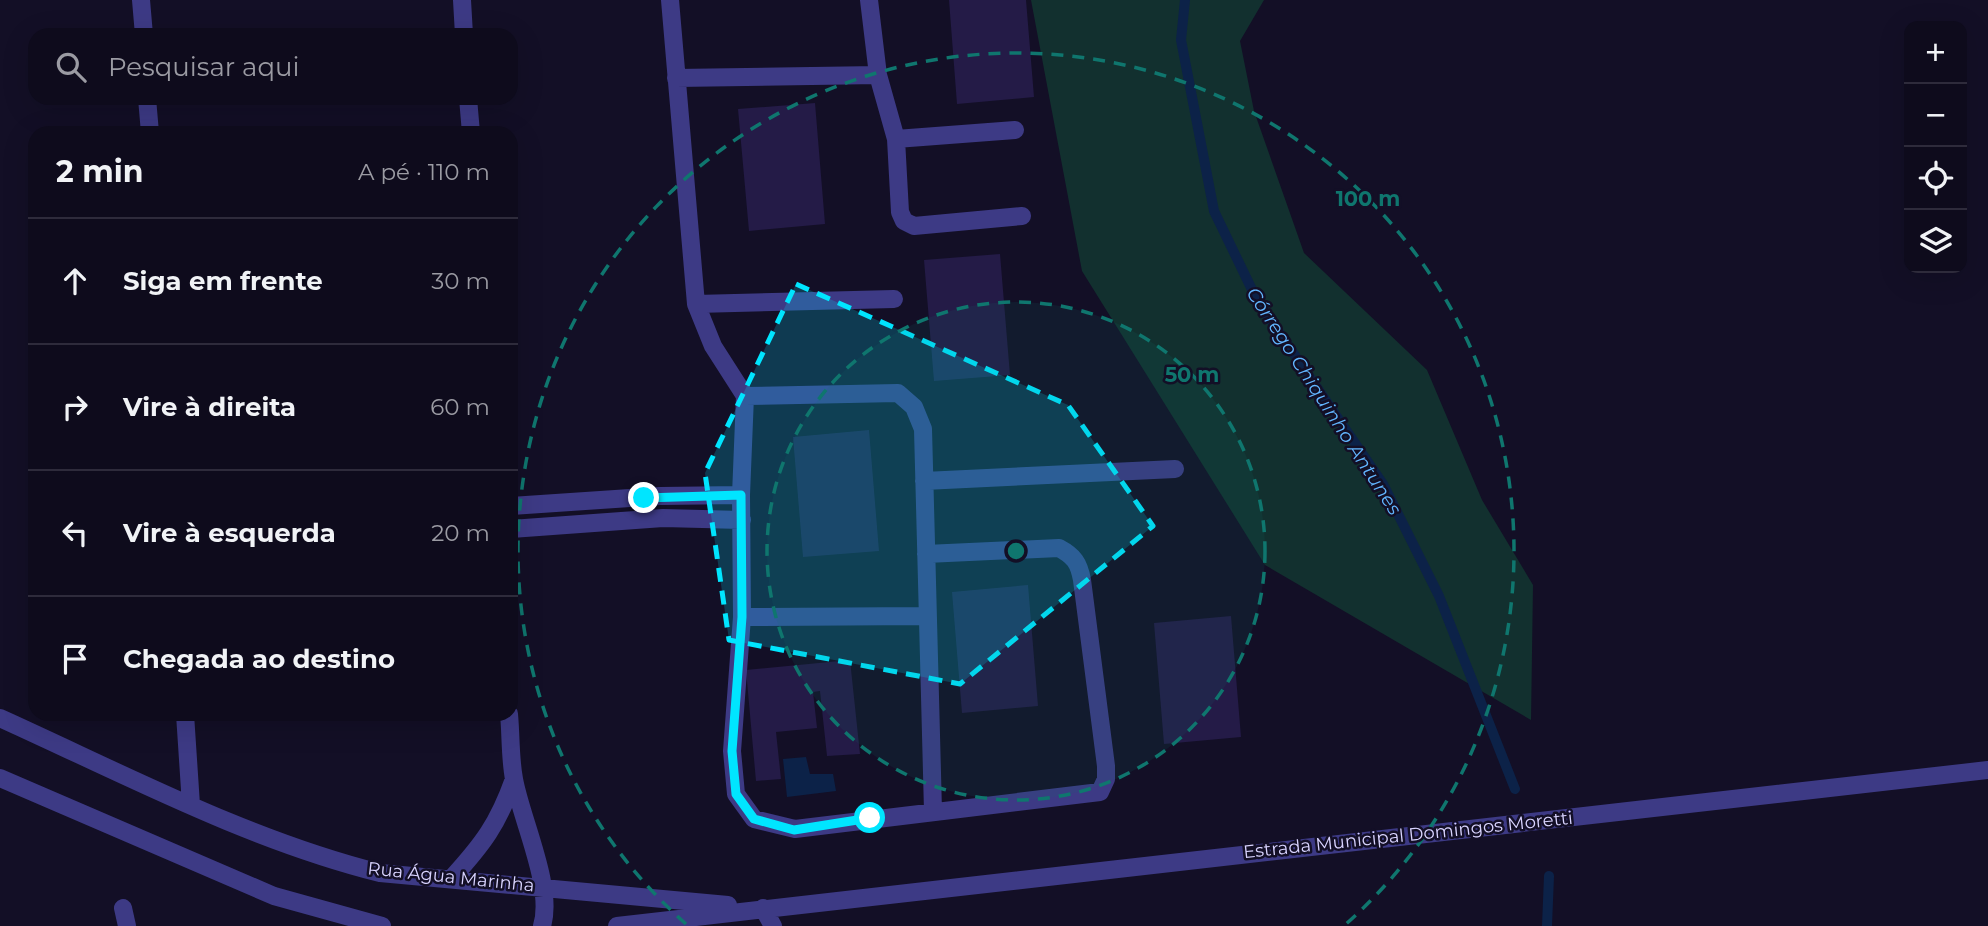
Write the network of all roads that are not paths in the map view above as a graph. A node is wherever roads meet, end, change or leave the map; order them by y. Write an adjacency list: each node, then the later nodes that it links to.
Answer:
1 (141, 0): 5 (street)
2 (462, 0): 6 (street)
3 (670, 0): 8 (street)
4 (869, 0): 7 (street)
5 (143, 28)
6 (464, 28)
7 (878, 75): 8 (street); 14 (street)
8 (676, 78): 17 (street)
9 (148, 105): 11 (street)
10 (469, 105): 12 (street)
11 (149, 126)
12 (470, 126)
13 (1015, 130): 14 (street)
14 (896, 139): 15 (street)
15 (1022, 216)
16 (894, 299): 17 (street)
17 (696, 304): 18 (street)
18 (745, 396): 20 (street); 21 (street)
19 (1175, 469): 20 (street)
20 (924, 481): 25 (street)
21 (741, 495): 22 (street); 23 (street)
22 (518, 506)
23 (742, 520): 24 (street); 27 (street)
24 (518, 528)
25 (926, 554): 26 (street); 35 (street)
26 (927, 616): 27 (street); 35 (street)
27 (742, 617): 35 (street)
28 (0, 718): 34 (street, Rua Água Marinha)
29 (185, 721): 34 (street)
30 (510, 721): 33 (street)
31 (1988, 770): 38 (street, Estrada Municipal Domingos Moretti)
32 (0, 778): 39 (street)
33 (514, 779): 36 (street); 37 (street)
34 (191, 805): 36 (street, Rua Água Marinha)
35 (933, 811)
36 (451, 879): 37 (street, Rua Água Marinha)
37 (541, 886): 38 (street, Rua Água Marinha); 40 (street)
38 (762, 917): 41 (street); 42 (street)
39 (382, 926)
40 (542, 926)
41 (617, 926)
42 (773, 926)

